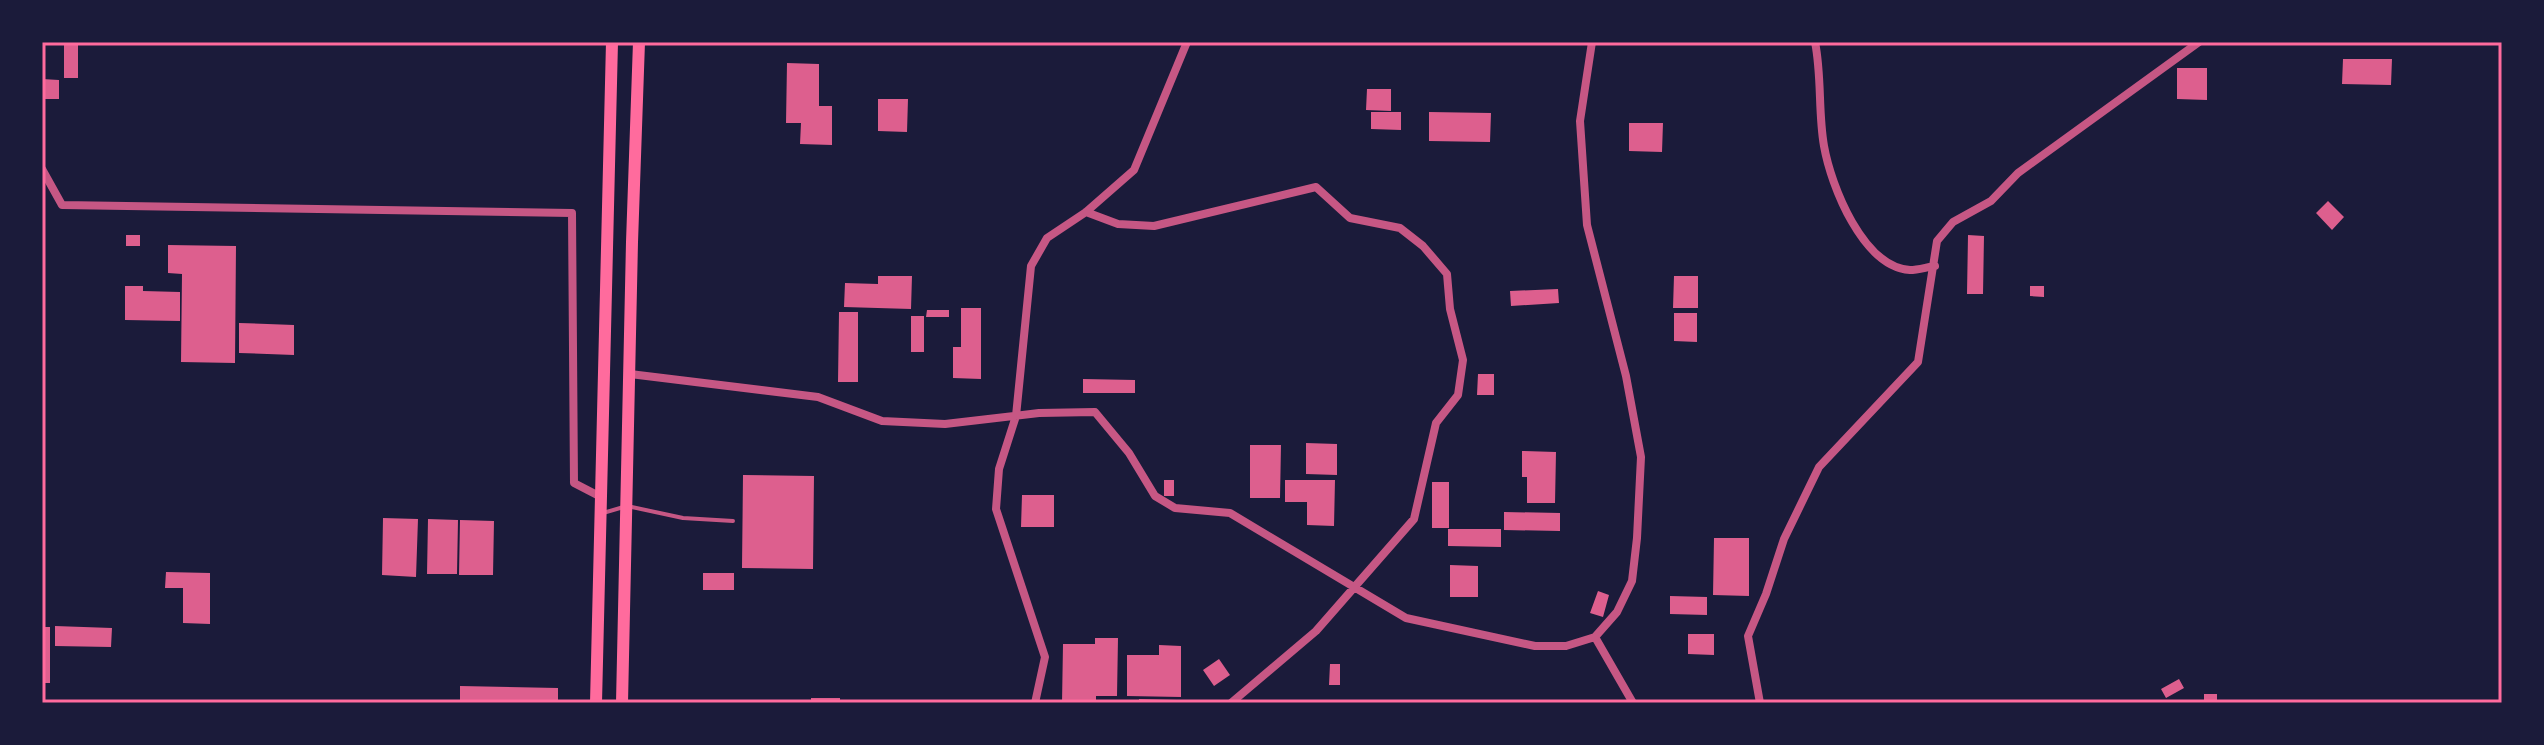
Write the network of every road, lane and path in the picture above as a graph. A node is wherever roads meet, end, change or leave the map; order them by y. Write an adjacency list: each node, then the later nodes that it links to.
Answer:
1 (612, 42): 12 (main road)
2 (639, 42): 10 (main road)
3 (1187, 42): 8 (street)
4 (1592, 42): 17 (street)
5 (1815, 42): 9 (street)
6 (2199, 42): 9 (street)
7 (42, 169): 12 (street)
8 (1086, 212): 11 (street); 16 (street)
9 (1935, 266): 23 (street)
10 (630, 374): 11 (street); 13 (main road)
11 (1016, 416): 16 (street); 20 (street)
12 (601, 497): 14 (main road)
13 (627, 506): 14 (lane); 15 (lane); 19 (main road)
14 (600, 513): 18 (main road)
15 (733, 521)
16 (1356, 587): 17 (street); 21 (street)
17 (1595, 637): 22 (street)
18 (596, 703)
19 (622, 703)
20 (1035, 703)
21 (1231, 703)
22 (1633, 703)
23 (1760, 703)

